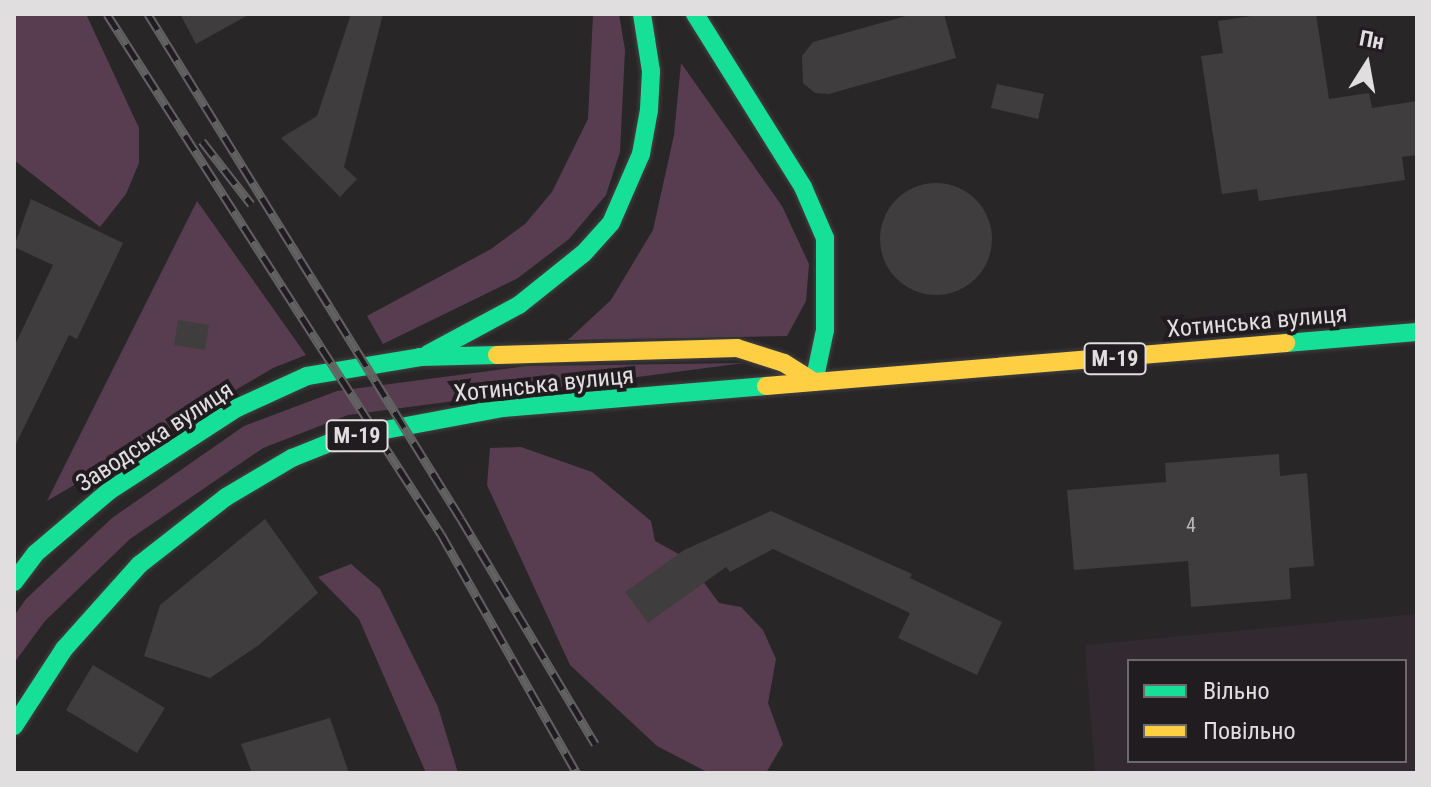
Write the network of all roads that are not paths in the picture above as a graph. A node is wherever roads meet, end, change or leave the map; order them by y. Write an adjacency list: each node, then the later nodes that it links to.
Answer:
1 (642, 14): 4 (main road, Заводська вулиця)
2 (695, 14): 5 (main road)
3 (1417, 332): 5 (main road, Хотинська вулиця / М-19)
4 (420, 357): 5 (main road, Хотинська вулиця); 6 (main road, Заводська вулиця)
5 (814, 382): 7 (main road, Хотинська вулиця / М-19)
6 (14, 582)
7 (14, 726)

